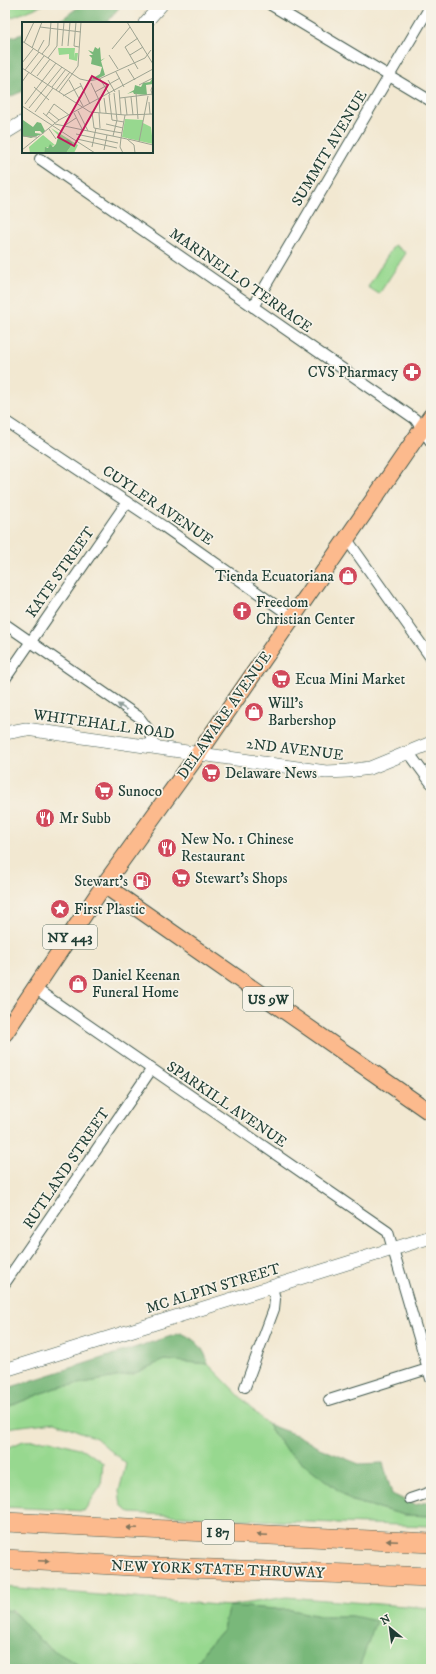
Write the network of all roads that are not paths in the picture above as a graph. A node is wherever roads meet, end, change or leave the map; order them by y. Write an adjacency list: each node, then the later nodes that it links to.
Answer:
1 (161, 5): 4 (street)
2 (271, 5): 5 (street)
3 (431, 5): 5 (street, SUMMIT AVENUE)
4 (146, 22)
5 (390, 75): 6 (street); 10 (street, SUMMIT AVENUE)
6 (431, 101)
7 (22, 123): 8 (street)
8 (5, 133)
9 (40, 159): 10 (street, MARINELLO TERRACE)
10 (253, 307): 12 (street, MARINELLO TERRACE)
11 (5, 421): 13 (street, CUYLER AVENUE)
12 (428, 429): 14 (main road, DELAWARE AVENUE)
13 (127, 502): 15 (street, CUYLER AVENUE); 17 (street, KATE STREET)
14 (346, 538): 15 (main road, DELAWARE AVENUE); 18 (street)
15 (292, 617): 24 (main road, DELAWARE AVENUE)
16 (5, 624): 17 (street)
17 (30, 642): 19 (street, KATE STREET); 22 (street, one-way to 17)
18 (431, 658)
19 (5, 680)
20 (5, 733): 22 (street, WHITEHALL ROAD)
21 (431, 743): 23 (street, 2ND AVENUE)
22 (154, 746): 24 (street, WHITEHALL ROAD)
23 (409, 752): 24 (street, 2ND AVENUE); 25 (street)
24 (199, 753): 26 (main road, DELAWARE AVENUE)
25 (431, 783)
26 (104, 885): 27 (main road, DELAWARE AVENUE / NY 443); 30 (main road, US 9W)
27 (36, 989): 28 (main road, DELAWARE AVENUE / NY 443); 29 (street, SPARKILL AVENUE)
28 (5, 1033)
29 (151, 1070): 32 (street, SPARKILL AVENUE); 33 (street, RUTLAND STREET)
30 (431, 1113)
31 (431, 1237): 32 (street, MC ALPIN STREET)
32 (393, 1249): 34 (street, MC ALPIN STREET); 36 (street, SPARKILL AVENUE)
33 (5, 1284)
34 (272, 1287): 35 (street, MC ALPIN STREET); 37 (street)
35 (5, 1370)
36 (430, 1372): 38 (street)
37 (244, 1387)
38 (329, 1400)
39 (431, 1492): 40 (street)
40 (410, 1499)
41 (5, 1522): 42 (highway, I 87, one-way to 41)
42 (431, 1543)
43 (5, 1559): 44 (highway, NEW YORK STATE THRUWAY, one-way to 44)
44 (353, 1574): 45 (highway, NEW YORK STATE THRUWAY); 46 (highway)
45 (431, 1577)
46 (431, 1584)

